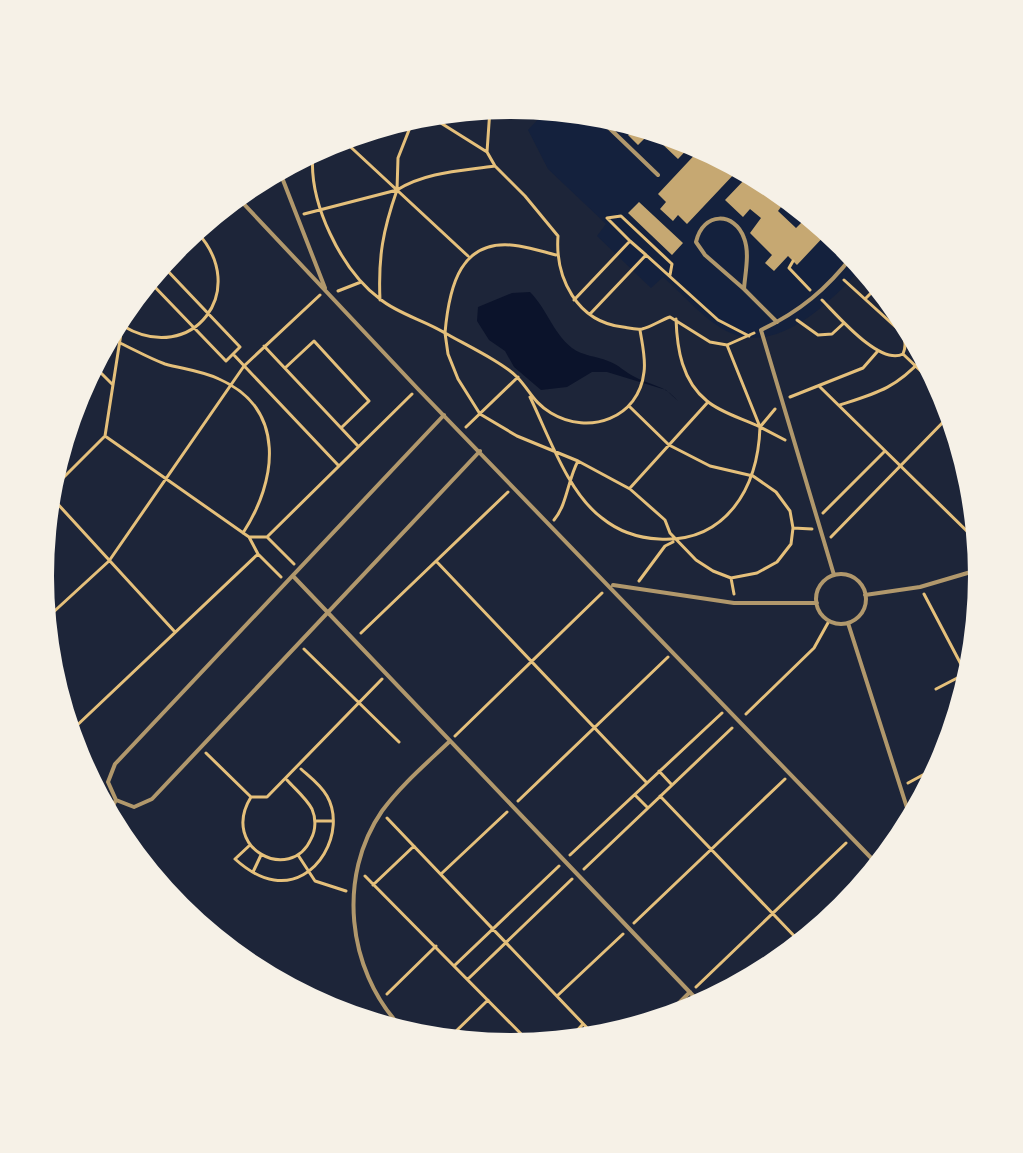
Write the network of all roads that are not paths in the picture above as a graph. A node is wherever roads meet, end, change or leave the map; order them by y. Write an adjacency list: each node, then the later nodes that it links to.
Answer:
1 (612, 131): 2 (lane)
2 (658, 175)
3 (283, 180): 7 (lane)
4 (245, 205): 7 (lane)
5 (846, 265): 8 (lane)
6 (744, 289): 6 (lane); 8 (lane)
7 (326, 290): 9 (lane)
8 (777, 322): 12 (lane)
9 (444, 415): 10 (lane); 13 (lane)
10 (480, 451): 14 (lane); 17 (lane)
11 (969, 573): 15 (lane)
12 (834, 575): 15 (lane); 16 (lane)
13 (293, 576): 17 (lane); 20 (lane)
14 (610, 585): 16 (lane); 23 (lane)
15 (865, 595): 18 (lane)
16 (817, 603): 18 (lane)
17 (328, 613): 19 (lane); 20 (lane)
18 (848, 623): 22 (lane)
19 (450, 741): 24 (lane); 27 (lane)
20 (116, 800): 21 (lane)
21 (114, 803)
22 (907, 807)
23 (871, 858)
24 (690, 992): 25 (lane); 26 (lane)
25 (694, 996)
26 (680, 1002)
27 (394, 1018)

